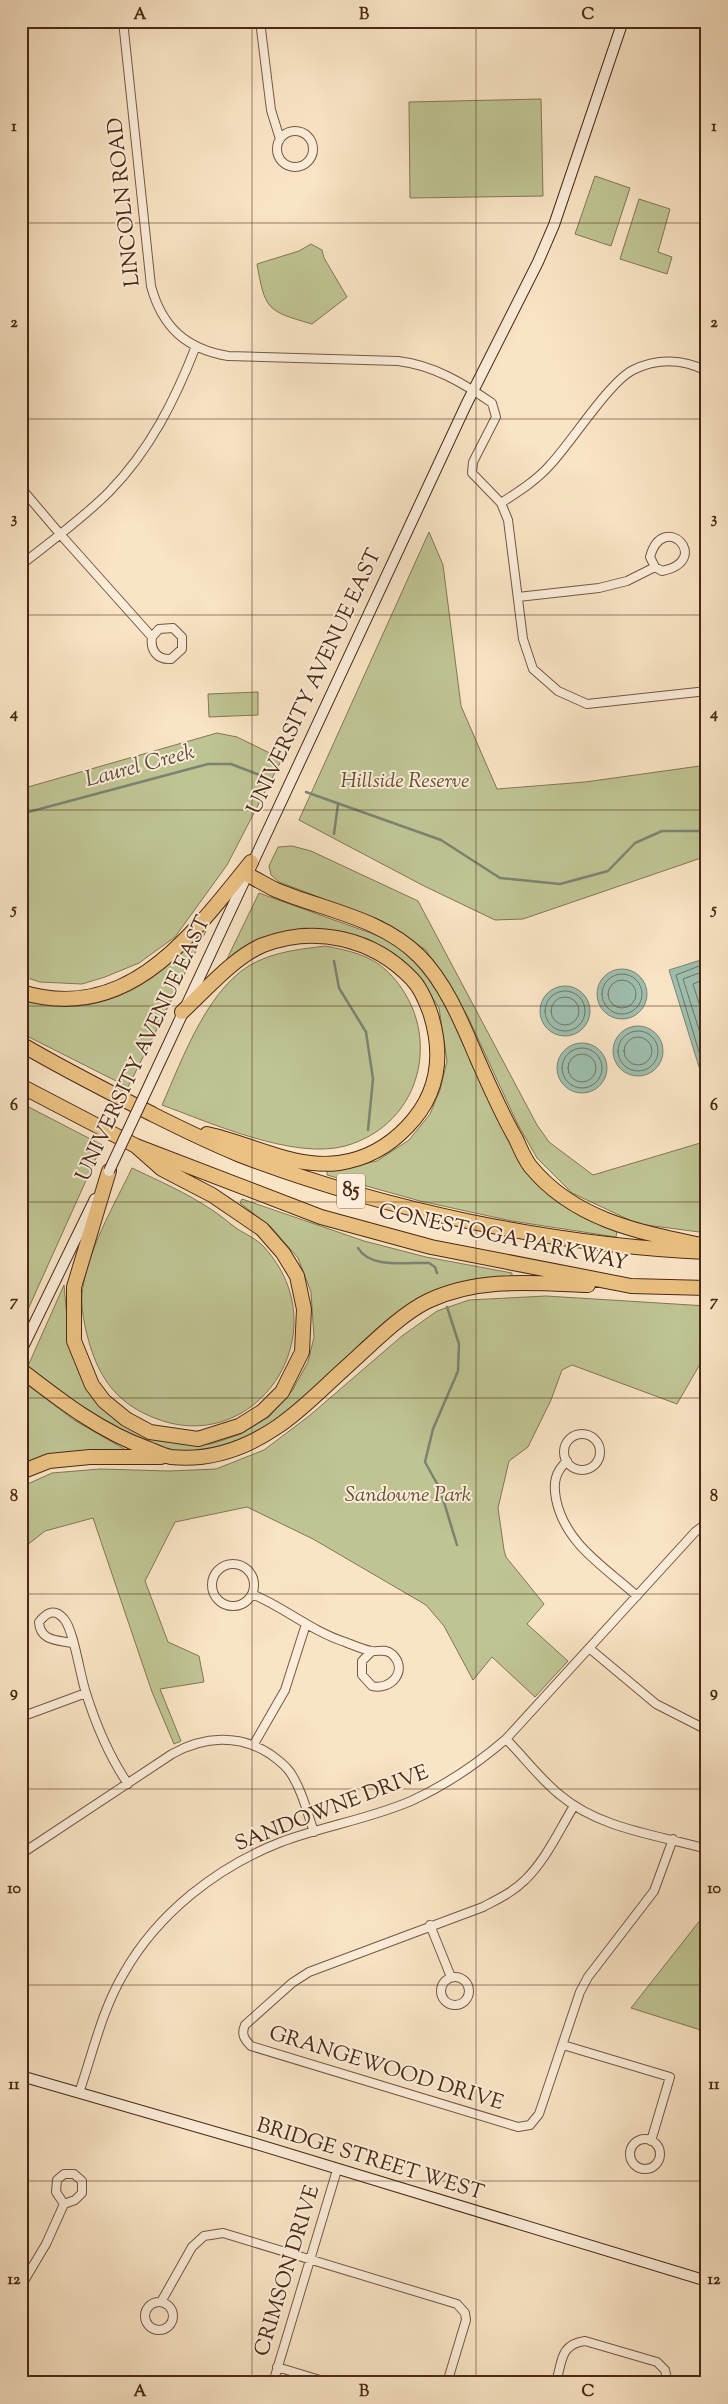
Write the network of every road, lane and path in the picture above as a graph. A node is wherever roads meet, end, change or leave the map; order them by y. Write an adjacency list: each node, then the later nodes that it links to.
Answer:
1 (123, 21): 7 (street, LINCOLN ROAD)
2 (260, 21): 6 (street)
3 (437, 21): 4 (street)
4 (464, 21)
5 (623, 21): 9 (main road, UNIVERSITY AVENUE EAST)
6 (280, 139): 6 (street)
7 (196, 346): 9 (street, LINCOLN ROAD); 12 (street)
8 (707, 371): 11 (street)
9 (473, 392): 11 (street, LINCOLN ROAD); 18 (main road, UNIVERSITY AVENUE EAST)
10 (21, 488): 12 (street)
11 (502, 502): 15 (street)
12 (60, 534): 13 (street); 16 (street)
13 (21, 566)
14 (655, 567): 14 (street); 15 (street)
15 (518, 597): 17 (street)
16 (152, 637): 16 (street)
17 (707, 691)
18 (249, 868): 19 (highway); 20 (main road, UNIVERSITY AVENUE EAST); 26 (highway)
19 (21, 992)
20 (182, 1012): 23 (highway); 25 (main road, UNIVERSITY AVENUE EAST, bridge)
21 (21, 1044): 23 (highway, CONESTOGA PARKWAY / 85)
22 (21, 1086): 24 (highway, CONESTOGA PARKWAY / 85)
23 (181, 1128): 27 (highway, CONESTOGA PARKWAY / 85)
24 (136, 1146): 25 (highway); 28 (highway, CONESTOGA PARKWAY / 85)
25 (109, 1171): 30 (main road, UNIVERSITY AVENUE EAST)
26 (707, 1246)
27 (707, 1252)
28 (631, 1286): 29 (highway, CONESTOGA PARKWAY / 85); 32 (highway)
29 (707, 1288)
30 (21, 1351)
31 (21, 1370): 32 (highway)
32 (169, 1457): 34 (highway)
33 (567, 1461): 33 (street); 37 (street)
34 (21, 1472)
35 (707, 1523): 37 (street, SANDOWNE DRIVE)
36 (252, 1594): 36 (street); 38 (street)
37 (637, 1596): 40 (street, SANDOWNE DRIVE)
38 (306, 1624): 41 (street); 46 (street)
39 (72, 1643): 39 (street); 42 (street)
40 (589, 1648): 44 (street); 45 (street, SANDOWNE DRIVE)
41 (372, 1651): 41 (street)
42 (86, 1692): 43 (street); 47 (street)
43 (21, 1717)
44 (706, 1727)
45 (506, 1740): 48 (street); 49 (street, SANDOWNE DRIVE)
46 (254, 1744): 47 (street); 49 (street)
47 (128, 1784): 52 (street)
48 (574, 1806): 50 (street); 53 (street, GRANGEWOOD DRIVE)
49 (314, 1832): 57 (street, SANDOWNE DRIVE)
50 (673, 1839): 51 (street); 55 (street, GRANGEWOOD DRIVE)
51 (707, 1850)
52 (21, 1854)
53 (430, 1925): 54 (street); 55 (street, GRANGEWOOD DRIVE)
54 (450, 1977)
55 (563, 2045): 58 (street)
56 (21, 2076): 57 (main road, BRIDGE STREET WEST)
57 (78, 2093): 59 (main road, BRIDGE STREET WEST)
58 (651, 2140)
59 (337, 2170): 61 (street, CRIMSON DRIVE); 62 (main road, BRIDGE STREET WEST)
60 (64, 2204): 63 (street)
61 (310, 2259): 64 (street); 65 (street, CRIMSON DRIVE); 68 (street)
62 (707, 2281)
63 (21, 2286)
64 (161, 2302)
65 (278, 2367): 66 (street, CRIMSON DRIVE); 67 (street)
66 (273, 2383)
67 (330, 2383)
68 (448, 2383)
69 (556, 2383): 70 (street)
70 (668, 2383)

